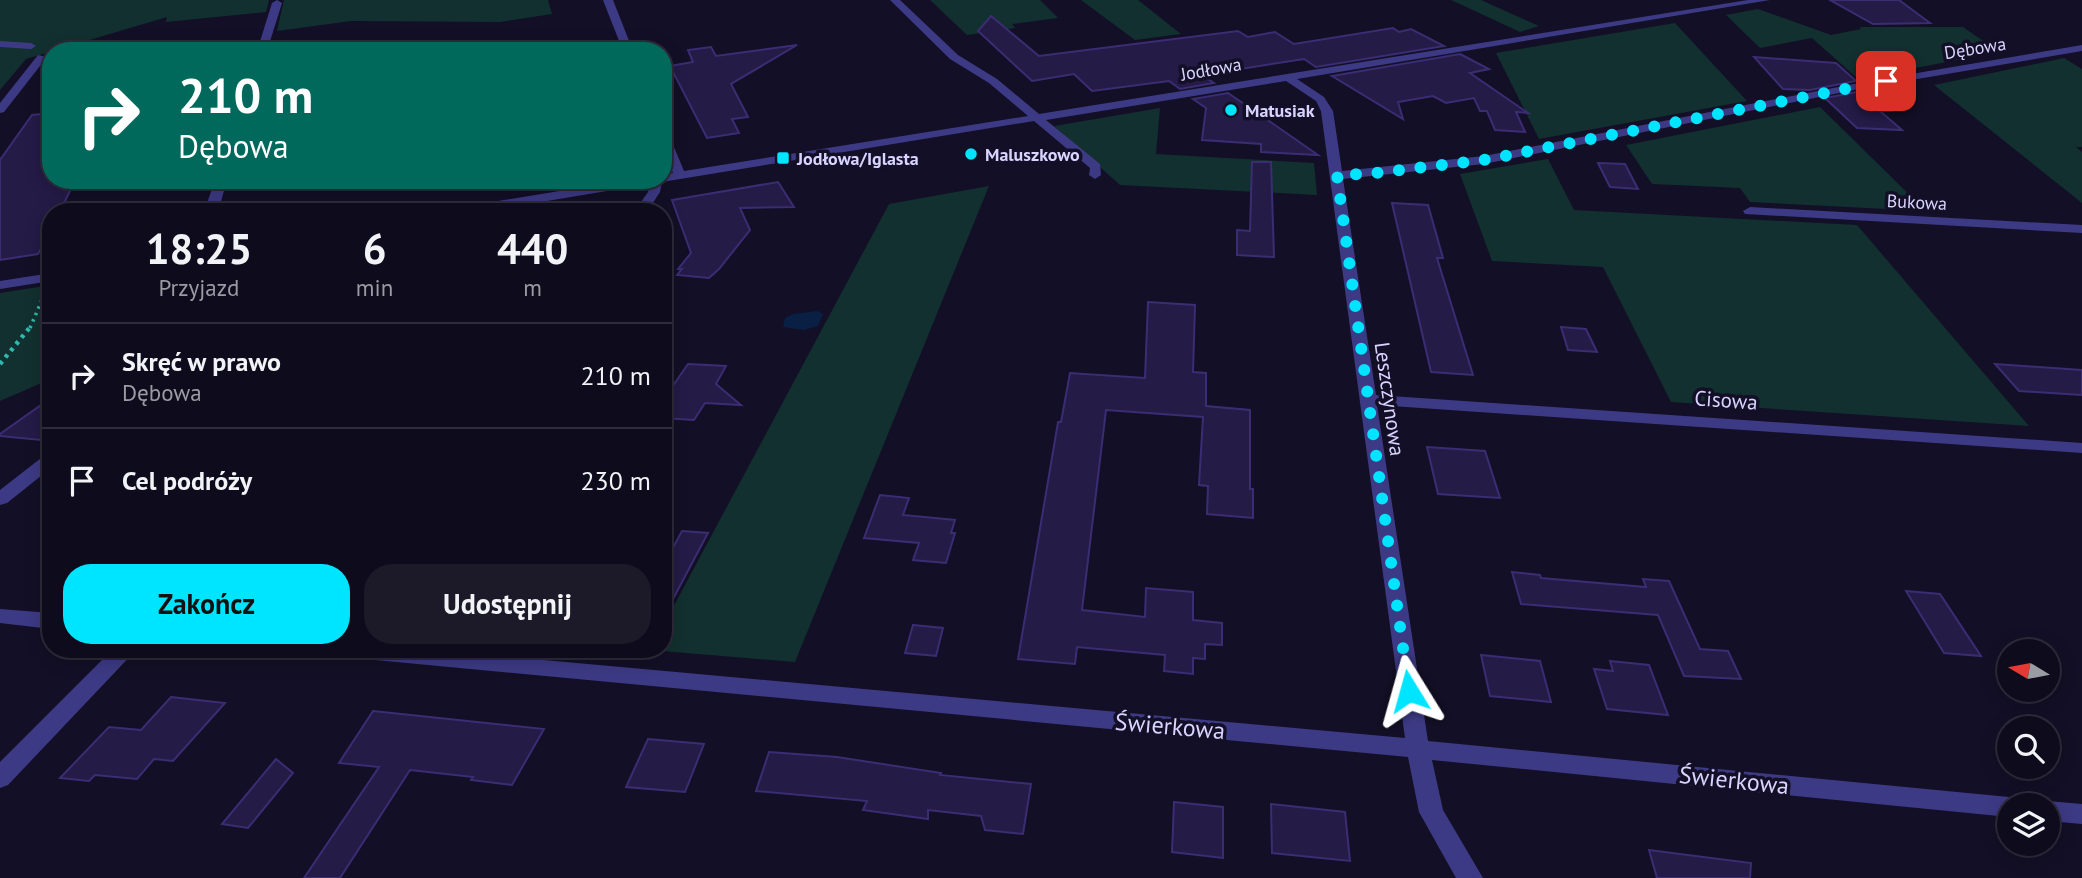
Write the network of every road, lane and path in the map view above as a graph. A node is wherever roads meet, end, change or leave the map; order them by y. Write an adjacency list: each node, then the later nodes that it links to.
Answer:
1 (608, 0): 6 (street)
2 (895, 0): 13 (street)
3 (1765, 0): 11 (street, Jodłowa)
4 (277, 3): 5 (street)
5 (265, 42)
6 (624, 42)
7 (0, 44): 8 (street)
8 (31, 46)
9 (2082, 48): 17 (street, Dębowa)
10 (42, 58): 12 (street)
11 (1286, 76): 13 (street, Jodłowa); 17 (street, Leszczynowa)
12 (0, 110)
13 (1036, 118): 15 (street, Jodłowa); 16 (street)
14 (672, 156): 15 (street)
15 (680, 175): 18 (street, Jodłowa)
16 (1095, 175)
17 (1337, 175): 27 (street, Leszczynowa)
18 (672, 176)
19 (598, 189): 20 (street)
20 (512, 203)
21 (1751, 211): 22 (street, Bukowa)
22 (2082, 229)
23 (42, 282): 24 (street)
24 (0, 285)
25 (42, 309): 26 (path)
26 (0, 364)
27 (1367, 398): 28 (street, Cisowa); 35 (street, Leszczynowa)
28 (2082, 448)
29 (42, 466): 30 (street)
30 (0, 499)
31 (0, 616): 32 (street)
32 (42, 620)
33 (118, 658): 36 (street)
34 (428, 658): 35 (street, Świerkowa)
35 (1418, 749): 37 (street, Świerkowa); 40 (street, Leszczynowa)
36 (0, 778)
37 (1997, 806)
38 (2060, 812): 39 (street)
39 (2082, 814)
40 (1469, 878)

